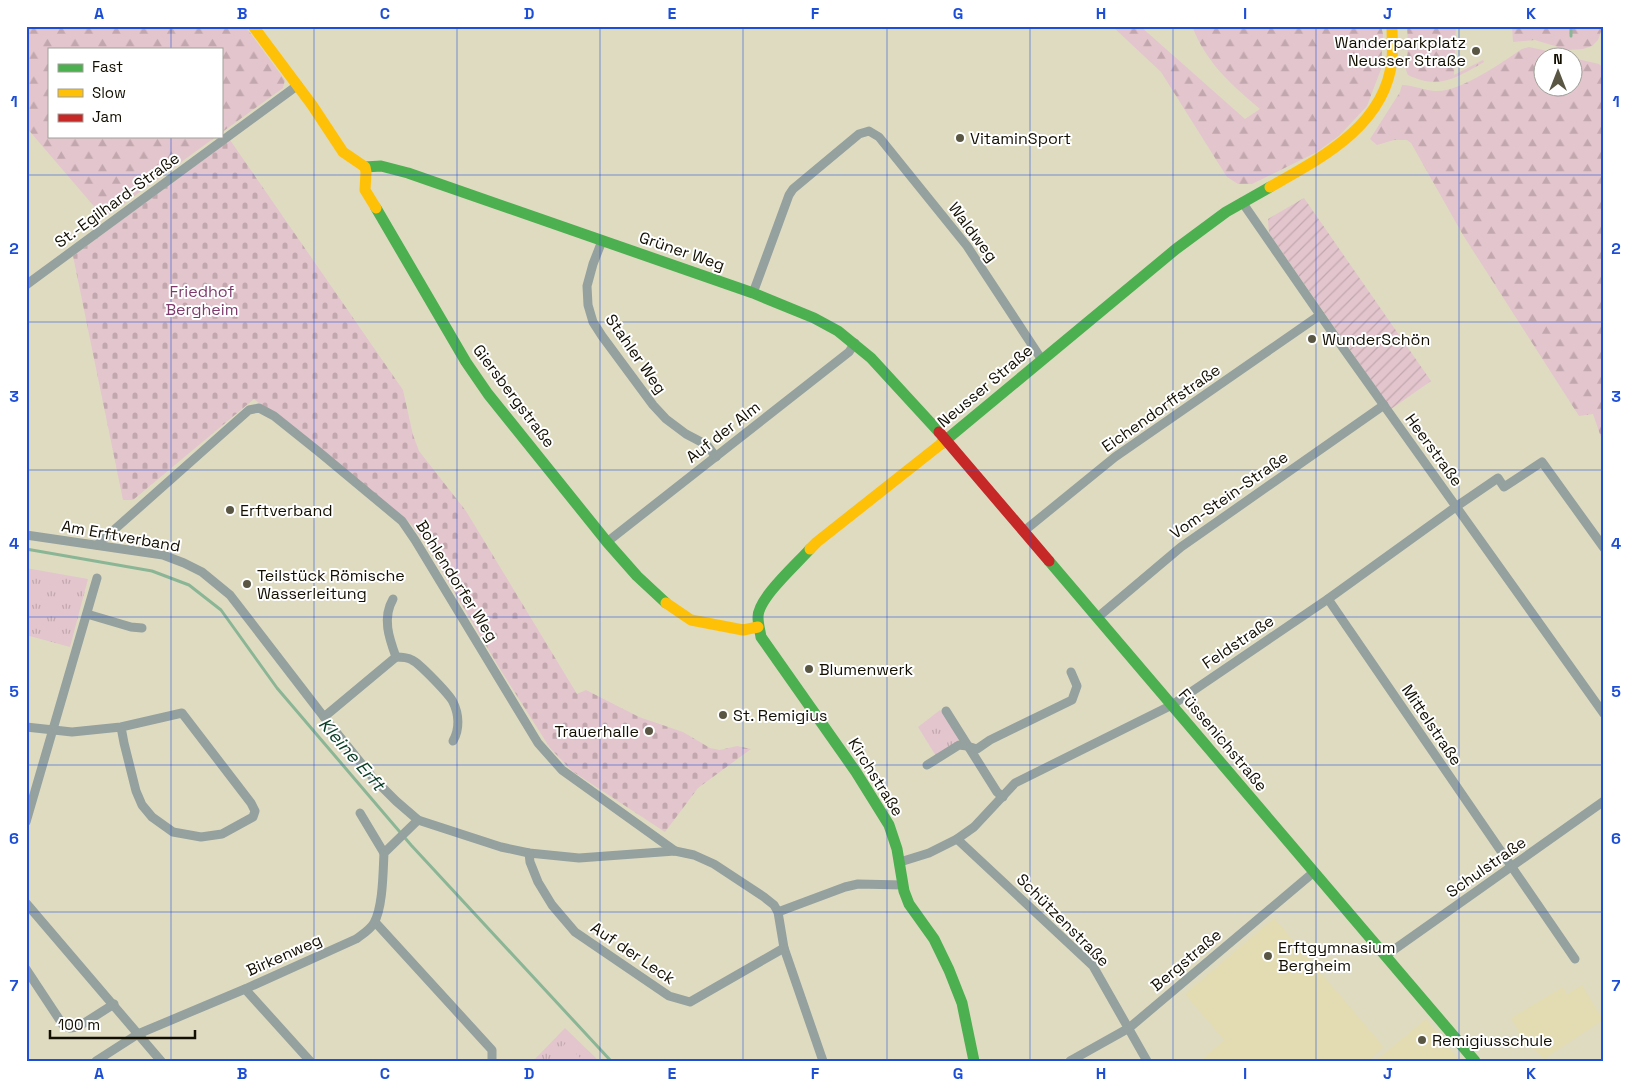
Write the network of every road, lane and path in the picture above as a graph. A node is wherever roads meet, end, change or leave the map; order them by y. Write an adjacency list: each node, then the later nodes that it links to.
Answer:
1 (253, 26): 3 (street)
2 (1392, 26): 5 (street, Neusser Straße)
3 (298, 85): 4 (street); 7 (street, St.-Egilhard-Straße)
4 (365, 167): 6 (street, Grüner Weg); 18 (street, Giersbergstraße)
5 (1242, 202): 9 (street, Heerstraße); 11 (street, Neusser Straße)
6 (602, 241): 8 (street, Grüner Weg); 14 (street, Stahler Weg)
7 (26, 285)
8 (753, 293): 10 (street, Grüner Weg); 11 (street, Waldweg)
9 (1320, 315): 12 (street, Heerstraße); 16 (street, Eichendorffstraße)
10 (855, 344): 13 (street, Grüner Weg); 14 (street, Auf der Alm)
11 (1042, 360): 13 (street, Neusser Straße)
12 (1384, 405): 15 (street, Heerstraße); 25 (street, Vom-Stein-Straße)
13 (946, 440): 16 (street, Füssenichstraße); 26 (street, Neusser Straße)
14 (716, 457): 18 (street, Auf der Alm)
15 (1457, 506): 20 (street, Feldstraße); 23 (street, Feldstraße); 32 (street, Heerstraße)
16 (1024, 531): 25 (street, Füssenichstraße)
17 (26, 535): 19 (street, Am Erftverband)
18 (607, 542): 26 (street, Giersbergstraße)
19 (97, 544): 33 (street, Am Erftverband); 46 (street, Bohlendorfer Weg)
20 (1604, 548)
21 (97, 578): 24 (street)
22 (393, 599): 28 (street)
23 (1328, 599): 30 (street, Feldstraße); 50 (street, Mittelstraße)
24 (87, 614): 27 (street); 36 (street)
25 (1098, 616): 30 (street, Füssenichstraße)
26 (758, 627): 49 (street, Kirchstraße)
27 (142, 628)
28 (396, 657): 33 (street); 37 (street)
29 (1071, 672): 38 (street)
30 (1172, 705): 40 (street, Feldstraße); 51 (street, Füssenichstraße)
31 (946, 711): 38 (street)
32 (1604, 714)
33 (324, 717): 43 (street, Am Erftverband)
34 (26, 727): 36 (street)
35 (121, 727): 35 (street); 36 (street)
36 (52, 730): 44 (street)
37 (454, 740)
38 (967, 746): 39 (street); 40 (street)
39 (927, 765)
40 (1003, 796): 45 (street, Feldstraße)
41 (1604, 801): 50 (street, Schulstraße)
42 (360, 813): 47 (street)
43 (418, 820): 47 (street); 48 (street)
44 (26, 822)
45 (957, 839): 49 (street, Feldstraße); 62 (street, Schützenstraße)
46 (675, 851): 48 (street); 54 (street)
47 (384, 853): 55 (street)
48 (529, 853): 56 (street, Auf der Leck)
49 (900, 862): 52 (street, Kirchstraße)
50 (1512, 867): 57 (street, Schulstraße); 58 (street, Mittelstraße)
51 (1314, 872): 57 (street, Füssenichstraße); 62 (street, Bergstraße)
52 (903, 885): 54 (street); 69 (street, Kirchstraße)
53 (26, 903): 61 (street)
54 (778, 912): 56 (street)
55 (374, 922): 60 (street, Birkenweg); 67 (street)
56 (784, 948): 68 (street)
57 (1385, 956): 72 (street, Füssenichstraße)
58 (1575, 959)
59 (26, 969): 61 (street)
60 (245, 989): 63 (street, Birkenweg); 66 (street)
61 (114, 1004): 63 (street)
62 (1129, 1028): 70 (street, Bergstraße); 71 (street, Schützenstraße)
63 (138, 1034): 64 (street, Birkenweg); 65 (street)
64 (96, 1061)
65 (161, 1061)
66 (310, 1061)
67 (492, 1061)
68 (823, 1061)
69 (974, 1061)
70 (1070, 1061)
71 (1146, 1061)
72 (1475, 1061)

